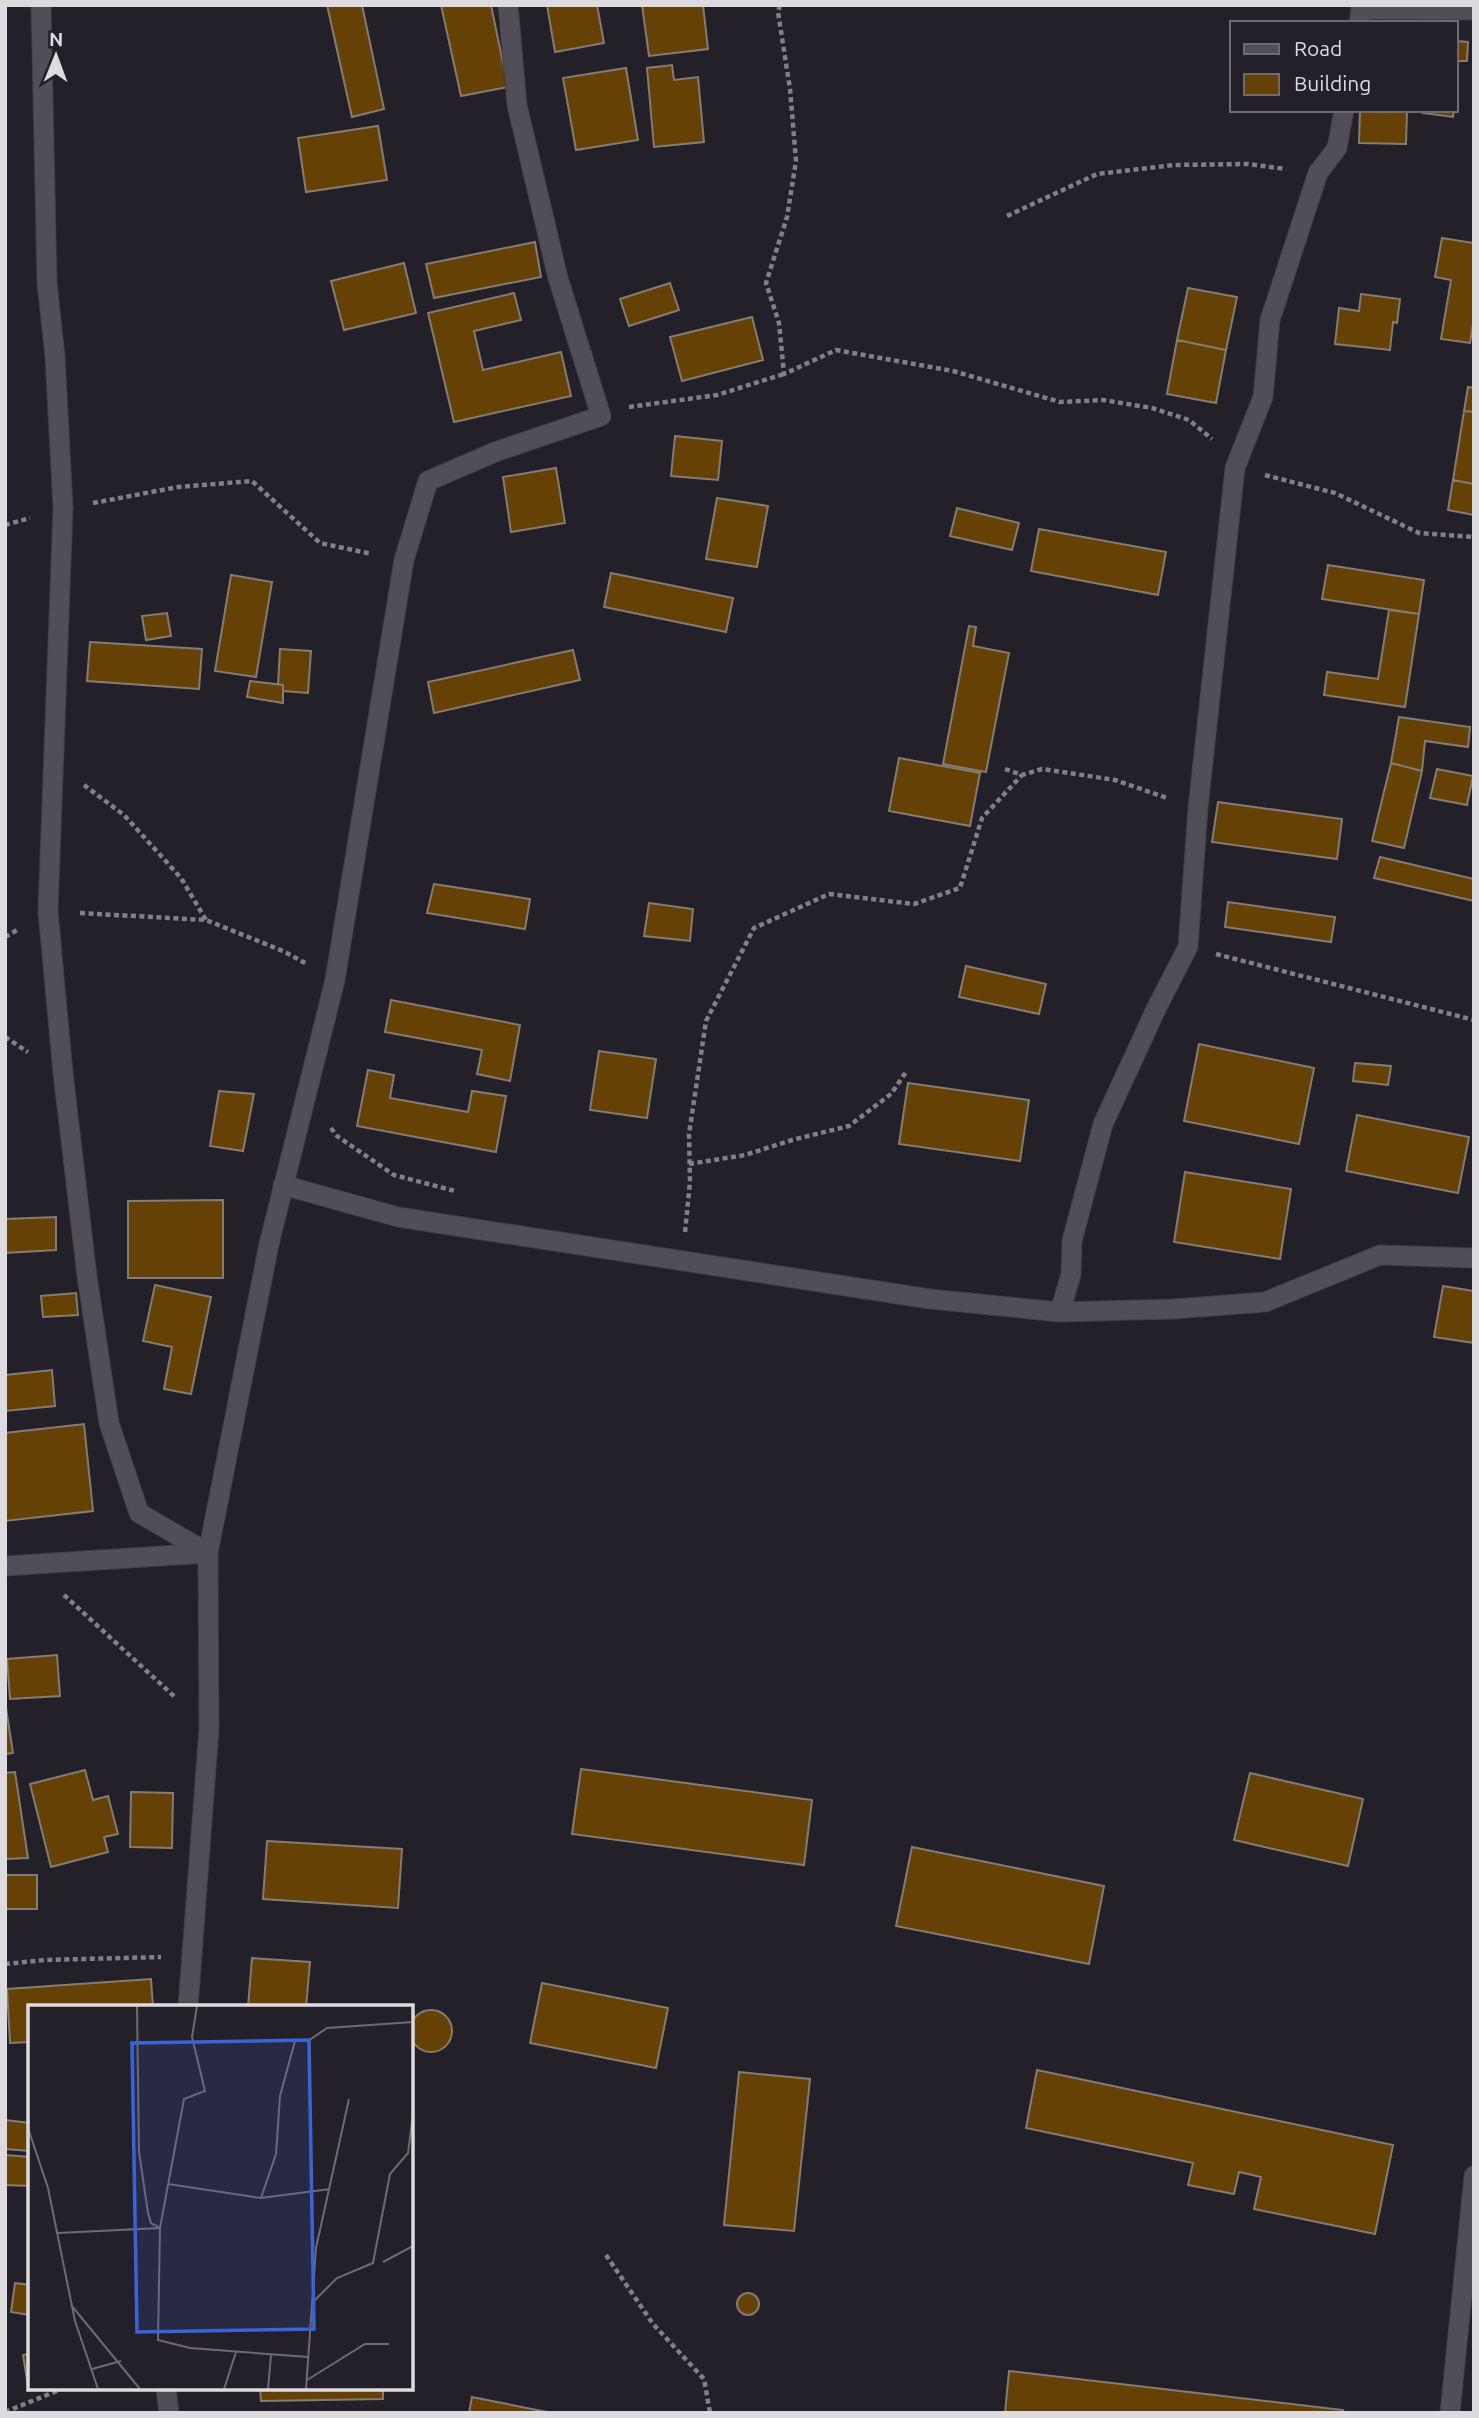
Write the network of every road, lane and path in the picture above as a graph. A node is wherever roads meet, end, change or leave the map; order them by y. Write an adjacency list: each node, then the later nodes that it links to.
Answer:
1 (41, 5): 12 (street)
2 (508, 5): 10 (street)
3 (780, 5): 9 (path)
4 (1474, 10): 5 (street)
5 (1359, 21)
6 (1344, 112): 7 (street)
7 (1318, 173): 8 (path); 11 (street)
8 (1007, 216)
9 (784, 374): 10 (path); 11 (path)
10 (601, 416): 15 (street)
11 (1235, 468): 14 (path); 19 (street)
12 (63, 508): 13 (path); 15 (path); 16 (street)
13 (5, 525)
14 (1474, 537)
15 (404, 560): 24 (street)
16 (55, 764): 20 (street); 21 (path)
17 (1005, 769): 18 (path)
18 (1022, 775): 19 (path); 28 (path)
19 (1198, 808): 23 (street)
20 (48, 911): 21 (path); 22 (path); 34 (street)
21 (206, 920): 24 (path)
22 (5, 937)
23 (1188, 947): 25 (path); 33 (street)
24 (335, 980): 27 (street)
25 (1474, 1020)
26 (906, 1072): 28 (path)
27 (305, 1094): 29 (street); 30 (path)
28 (689, 1164): 32 (path)
29 (283, 1185): 32 (street); 34 (street)
30 (456, 1191)
31 (1474, 1258): 33 (street)
32 (682, 1260): 33 (street)
33 (1060, 1312)
34 (208, 1553): 35 (street); 37 (street)
35 (30, 1564): 36 (street); 37 (path)
36 (5, 1566)
37 (209, 1729): 38 (street)
38 (193, 1957): 39 (path); 40 (street)
39 (5, 1964)
40 (188, 2005)
41 (1474, 2176): 42 (street)
42 (1473, 2197): 49 (street)
43 (606, 2255): 48 (path)
44 (59, 2390): 46 (path)
45 (166, 2390): 47 (street)
46 (5, 2412)
47 (169, 2413)
48 (710, 2413)
49 (1451, 2413)

